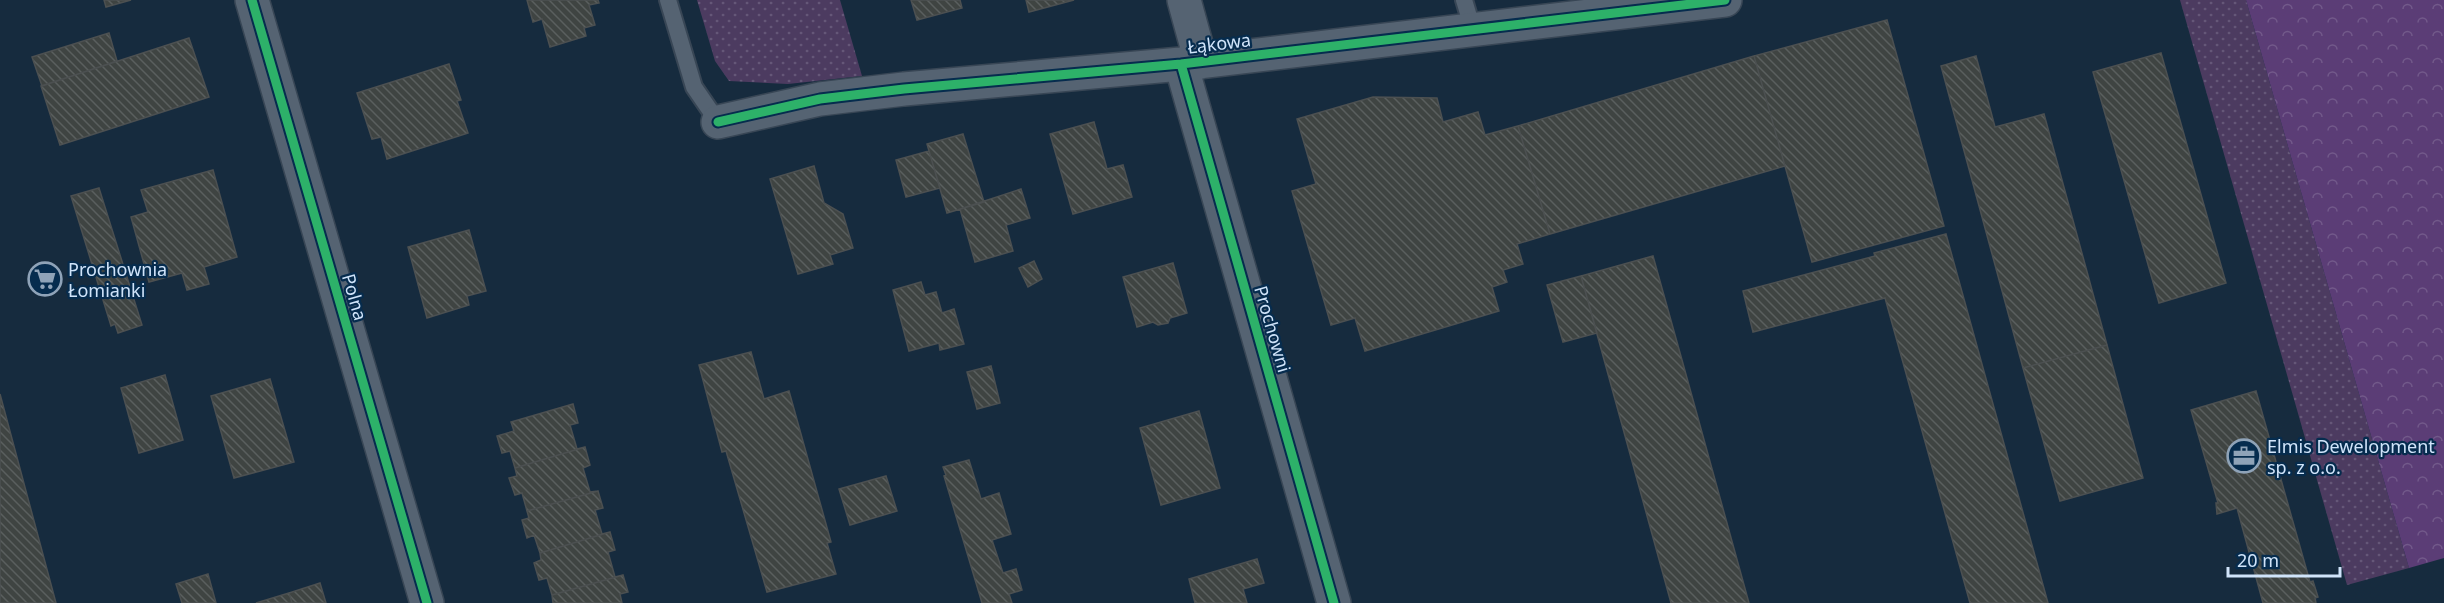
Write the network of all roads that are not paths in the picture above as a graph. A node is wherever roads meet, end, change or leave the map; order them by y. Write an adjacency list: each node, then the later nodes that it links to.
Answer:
1 (252, 0): 9 (street, Polna)
2 (668, 0): 8 (lane)
3 (1184, 0): 7 (street, Prochowni)
4 (1725, 0): 5 (street, Łąkowa)
5 (1613, 6): 6 (street, Łąkowa)
6 (1469, 15): 7 (street, Łąkowa)
7 (1191, 63): 8 (street, Łąkowa); 10 (street, Prochowni)
8 (717, 122)
9 (427, 603)
10 (1334, 603)

